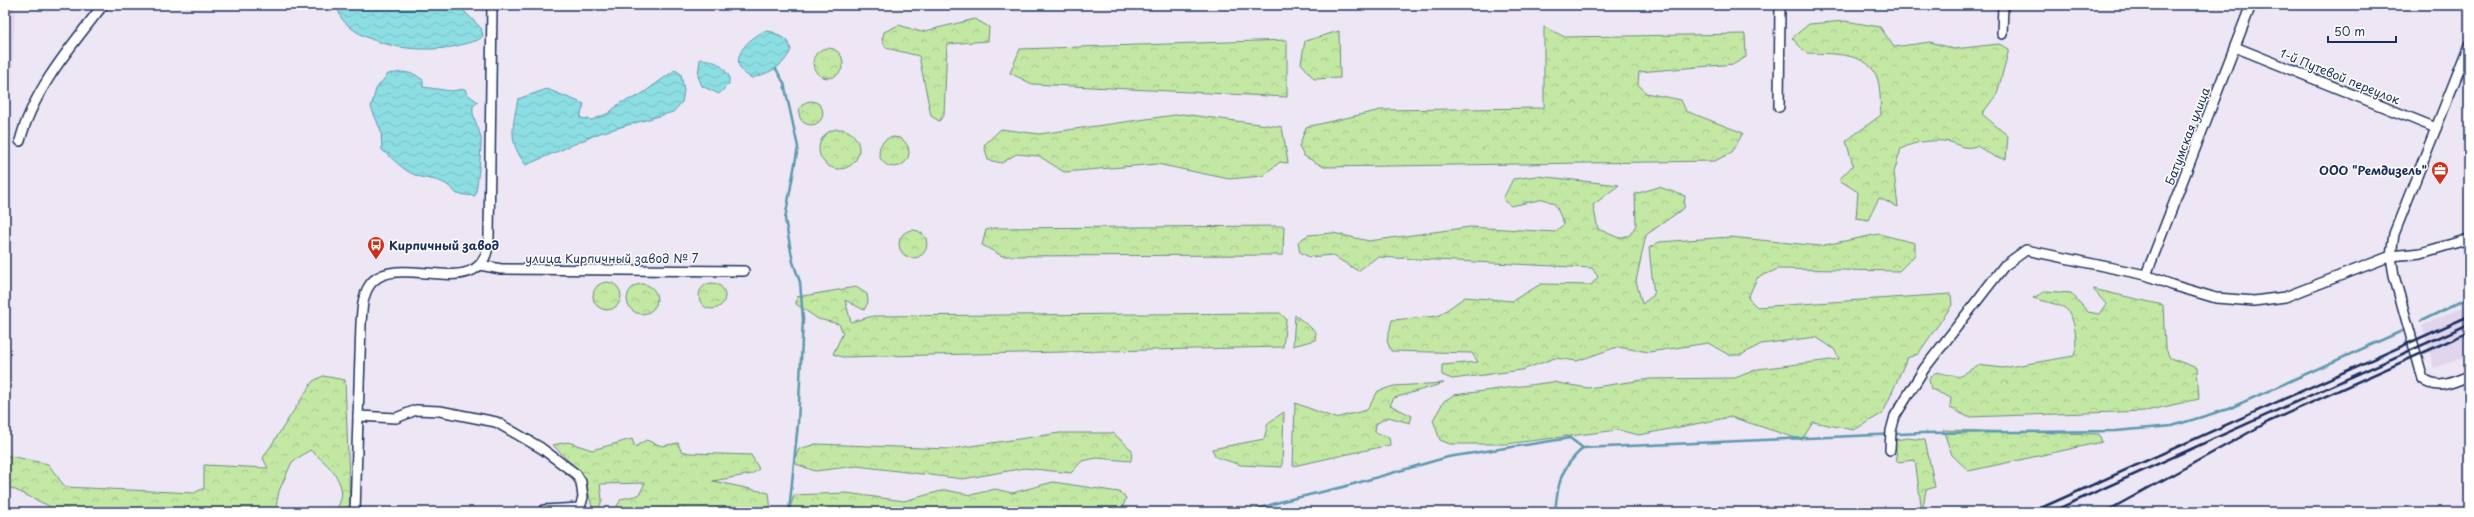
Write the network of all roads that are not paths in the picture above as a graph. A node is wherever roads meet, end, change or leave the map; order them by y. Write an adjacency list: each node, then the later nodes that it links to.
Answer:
1 (104, 5): 11 (street)
2 (492, 5): 14 (street)
3 (1780, 5): 9 (street)
4 (2003, 5): 6 (street)
5 (2251, 5): 8 (street, Батумская улица)
6 (2002, 34)
7 (2469, 46): 10 (street)
8 (2235, 47): 10 (street, 1-й Путевой переулок); 16 (street, Батумская улица)
9 (1779, 107)
10 (2436, 128): 13 (street)
11 (20, 141)
12 (2469, 239): 13 (street)
13 (2390, 256): 16 (street); 17 (street)
14 (480, 265): 15 (street, улица Кирпичный завод № 7); 18 (street)
15 (744, 271)
16 (2146, 275): 19 (street)
17 (2469, 376)
18 (358, 416): 20 (street); 21 (street)
19 (1890, 450)
20 (544, 510)
21 (355, 512)

